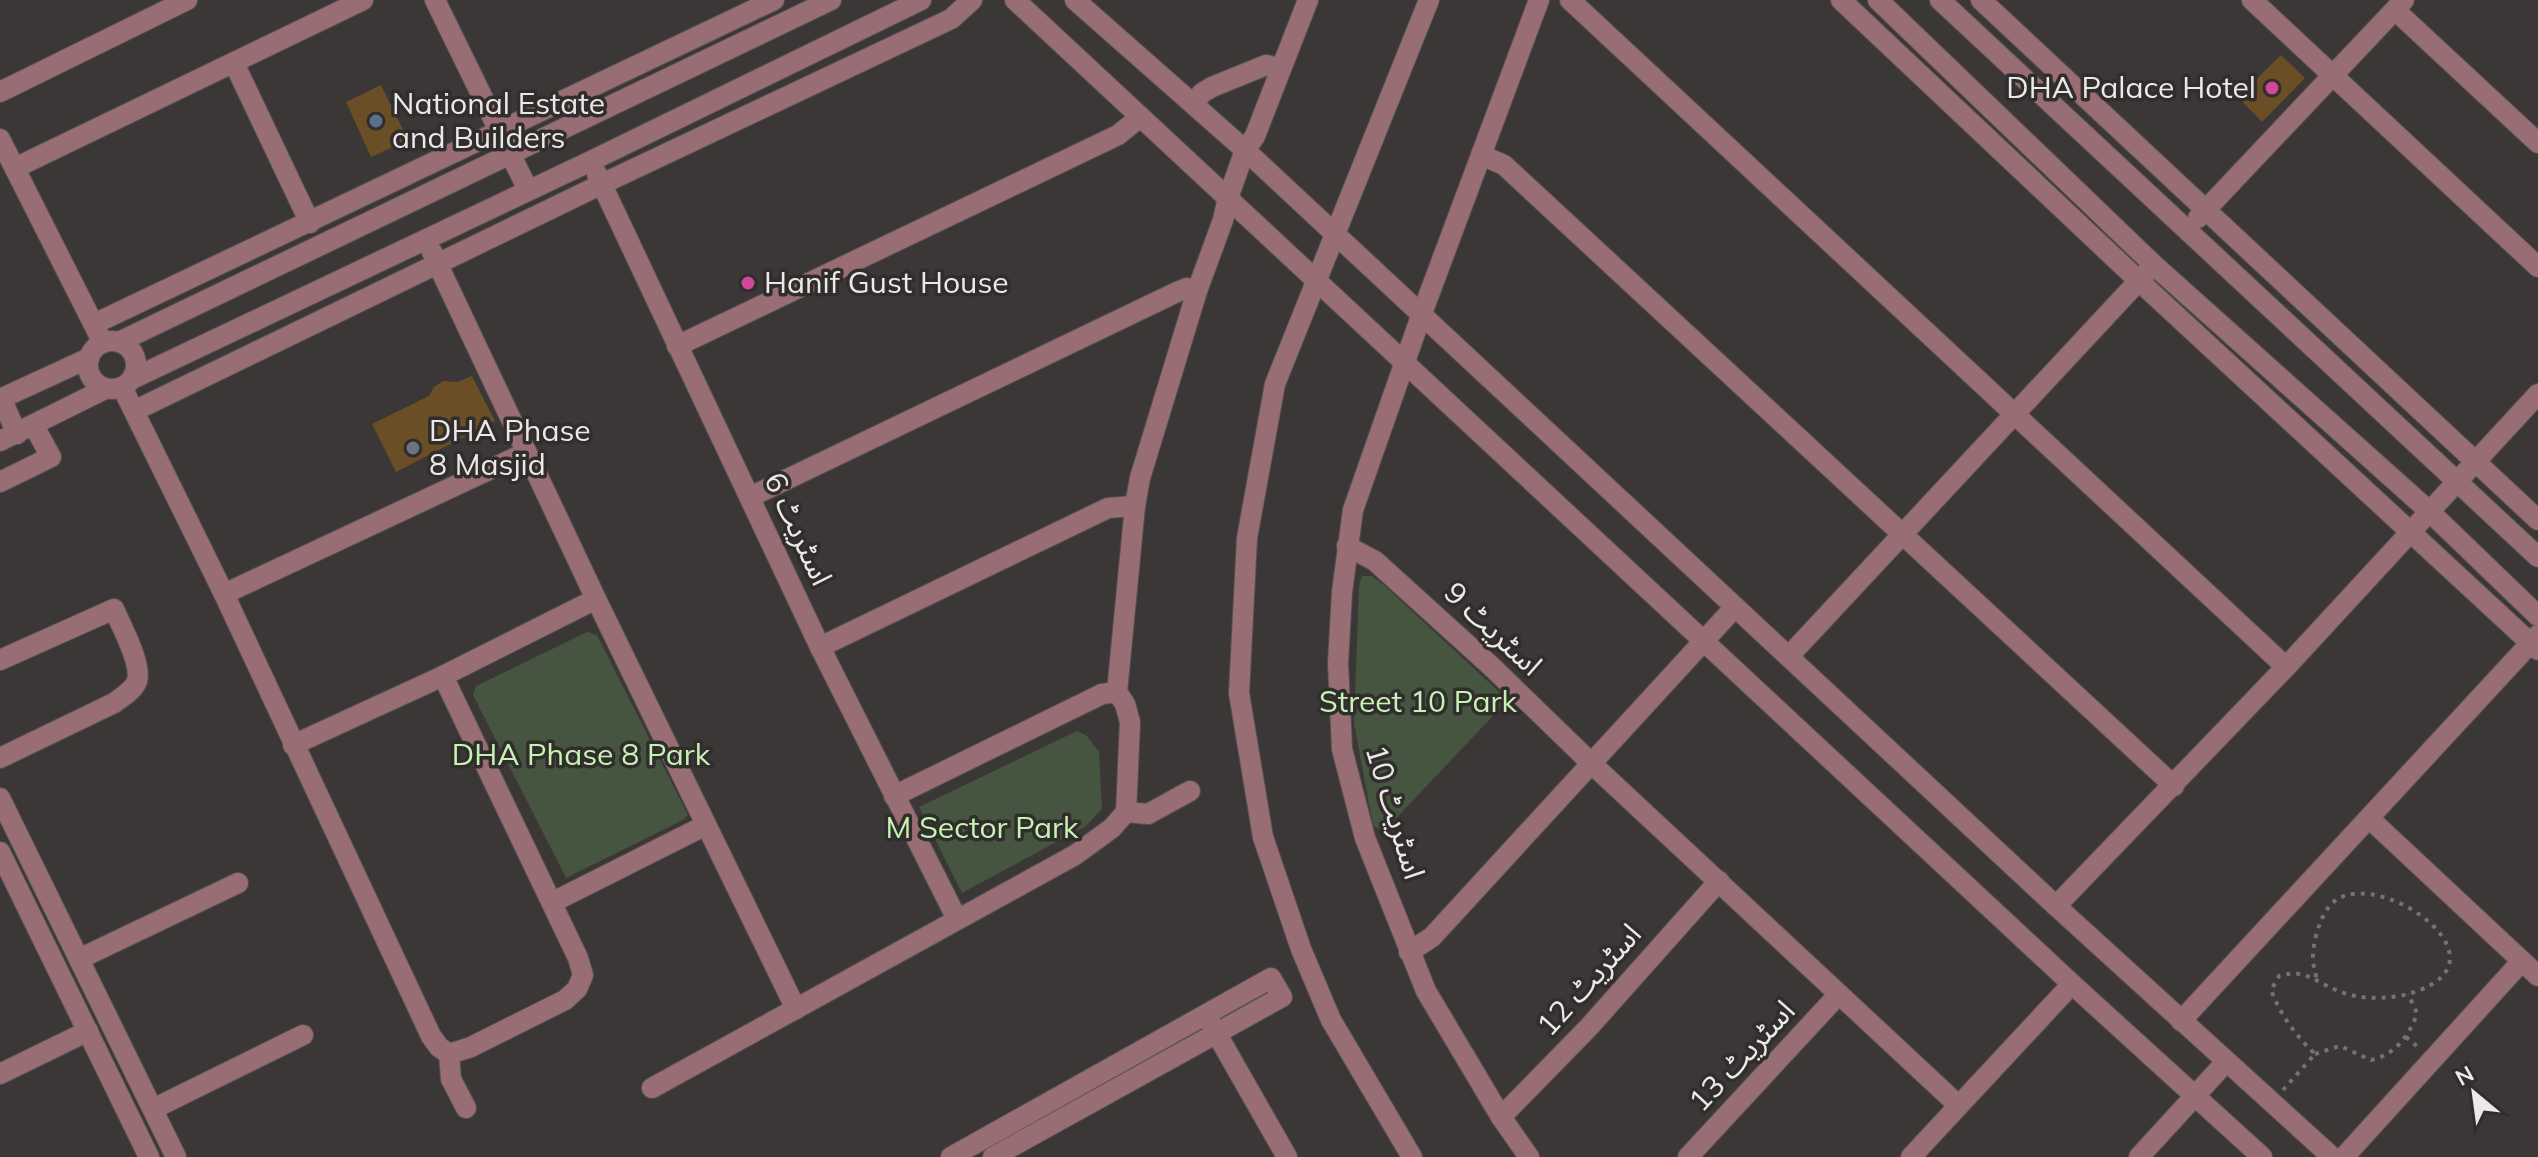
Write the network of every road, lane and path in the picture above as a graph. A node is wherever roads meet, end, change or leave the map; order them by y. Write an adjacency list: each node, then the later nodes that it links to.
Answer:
1 (187, 0): 23 (street)
2 (363, 0): 20 (street)
3 (435, 0): 26 (street)
4 (774, 0): 26 (street)
5 (831, 0): 30 (street)
6 (921, 0): 32 (street)
7 (972, 0): 34 (street)
8 (1015, 0): 25 (street)
9 (1075, 0): 24 (street)
10 (1308, 0): 21 (street)
11 (1429, 0): 40 (street)
12 (1539, 0): 31 (street, اسٹریٹ 10)
13 (1570, 0): 57 (street)
14 (1841, 0): 46 (street)
15 (1878, 0): 43 (street)
16 (1940, 0): 39 (street)
17 (1981, 0): 37 (street)
18 (2252, 0): 22 (street)
19 (2400, 5): 22 (street); 28 (street)
20 (234, 63): 33 (street); 38 (street)
21 (1280, 68): 24 (street); 29 (street)
22 (2332, 75): 37 (street); 44 (street)
23 (0, 92)
24 (1194, 104): 29 (street)
25 (1139, 118): 36 (street); 50 (street)
26 (500, 130): 30 (street); 38 (street)
27 (0, 139): 33 (street)
28 (2538, 143)
29 (1245, 150): 36 (street); 40 (street)
30 (510, 153): 35 (street); 51 (street)
31 (1481, 155): 48 (street, اسٹریٹ 10); 68 (street)
32 (591, 161): 34 (street, اسٹریٹ 6); 35 (street)
33 (15, 168): 49 (street)
34 (602, 184): 42 (street); 50 (street, اسٹریٹ 6)
35 (528, 190): 41 (street)
36 (1228, 198): 45 (street); 47 (street)
37 (2207, 208): 39 (street); 60 (street)
38 (310, 223): 49 (street)
39 (2187, 229): 62 (street)
40 (1336, 236): 45 (street); 48 (street)
41 (426, 239): 42 (street); 53 (street)
42 (437, 263): 56 (street); 59 (street)
43 (2154, 265): 46 (street); 65 (street)
44 (2538, 267)
45 (1315, 280): 52 (street); 130 (street)
46 (2139, 281): 57 (street); 67 (street)
47 (1197, 291): 63 (street); 64 (street)
48 (1421, 316): 52 (street, اسٹریٹ 10); 73 (street)
49 (94, 324): 51 (street)
50 (677, 346): 63 (street, اسٹریٹ 6)
51 (104, 348): 53 (street); 53 (street); 55 (street)
52 (1405, 363): 69 (street, اسٹریٹ 10); 75 (street)
53 (120, 385): 56 (street); 58 (street)
54 (2538, 394): 60 (street)
55 (1, 398): 58 (street)
56 (134, 411): 71 (street)
57 (2013, 415): 68 (street); 80 (street)
58 (17, 434): 61 (street)
59 (525, 453): 71 (street); 72 (street)
60 (2476, 461): 62 (street); 66 (street)
61 (0, 482)
62 (2457, 482): 65 (street); 70 (street)
63 (750, 497): 77 (street, اسٹریٹ 6)
64 (1135, 506): 77 (street); 82 (street)
65 (2429, 511): 67 (street); 74 (street)
66 (2538, 520)
67 (2412, 530): 76 (street); 80 (street)
68 (1903, 535): 78 (street); 86 (street)
69 (1347, 546): 85 (street, اسٹریٹ 9); 100 (street, اسٹریٹ 10)
70 (2538, 557)
71 (224, 594): 83 (street)
72 (596, 599): 81 (street); 92 (street)
73 (1735, 607): 75 (street); 78 (street)
74 (2538, 616)
75 (1704, 640): 85 (street); 105 (street)
76 (2536, 643): 91 (street)
77 (820, 647): 88 (street, اسٹریٹ 6)
78 (1789, 656): 98 (street)
79 (0, 660): 84 (street)
80 (2286, 667): 86 (street)
81 (443, 676): 83 (street); 97 (street)
82 (1117, 692): 88 (street); 90 (street)
83 (293, 745): 114 (street)
84 (0, 758)
85 (1592, 764): 95 (street, اسٹریٹ 9); 100 (street)
86 (2174, 786): 98 (street)
87 (1190, 791): 90 (street)
88 (894, 796): 99 (street, اسٹریٹ 6)
89 (0, 798): 93 (street)
90 (1126, 812): 99 (street)
91 (2370, 819): 102 (street); 110 (street)
92 (706, 825): 97 (street); 108 (street)
93 (32, 862): 94 (street); 101 (street)
94 (4, 871): 111 (street)
95 (1719, 881): 106 (street, اسٹریٹ 9); 124 (street, اسٹریٹ 12)
96 (238, 883): 101 (street)
97 (553, 902): 114 (street)
98 (2056, 906): 110 (street)
99 (957, 919): 108 (street)
100 (1409, 952): 124 (street, اسٹریٹ 10)
101 (79, 959): 123 (street)
102 (2522, 961): 103 (street); 137 (street)
103 (2538, 976)
104 (2316, 978): 107 (path); 107 (path); 115 (path)
105 (2072, 984): 119 (street); 121 (street)
106 (1839, 994): 121 (street, اسٹریٹ 9); 132 (street, اسٹریٹ 13)
107 (2408, 994): 115 (path)
108 (796, 1009): 118 (street)
109 (1206, 1015): 112 (street); 112 (street); 127 (street)
110 (2181, 1021): 116 (street)
111 (88, 1031): 117 (street); 125 (street)
112 (1217, 1034): 128 (street); 129 (street)
113 (303, 1035): 123 (street)
114 (449, 1054): 122 (street)
115 (2315, 1054): 120 (path)
116 (2225, 1063): 119 (street); 120 (street)
117 (0, 1074)
118 (652, 1088)
119 (2196, 1095): 134 (street); 135 (street)
120 (2271, 1103): 136 (street)
121 (1958, 1105): 133 (street)
122 (466, 1108)
123 (153, 1109): 126 (street)
124 (1501, 1117): 131 (street, اسٹریٹ 10)
125 (149, 1157)
126 (176, 1157)
127 (951, 1157)
128 (993, 1157)
129 (1287, 1157)
130 (1412, 1157)
131 (1529, 1157)
132 (1688, 1157)
133 (1911, 1157)
134 (2139, 1157)
135 (2262, 1157)
136 (2332, 1157)
137 (2344, 1157)

